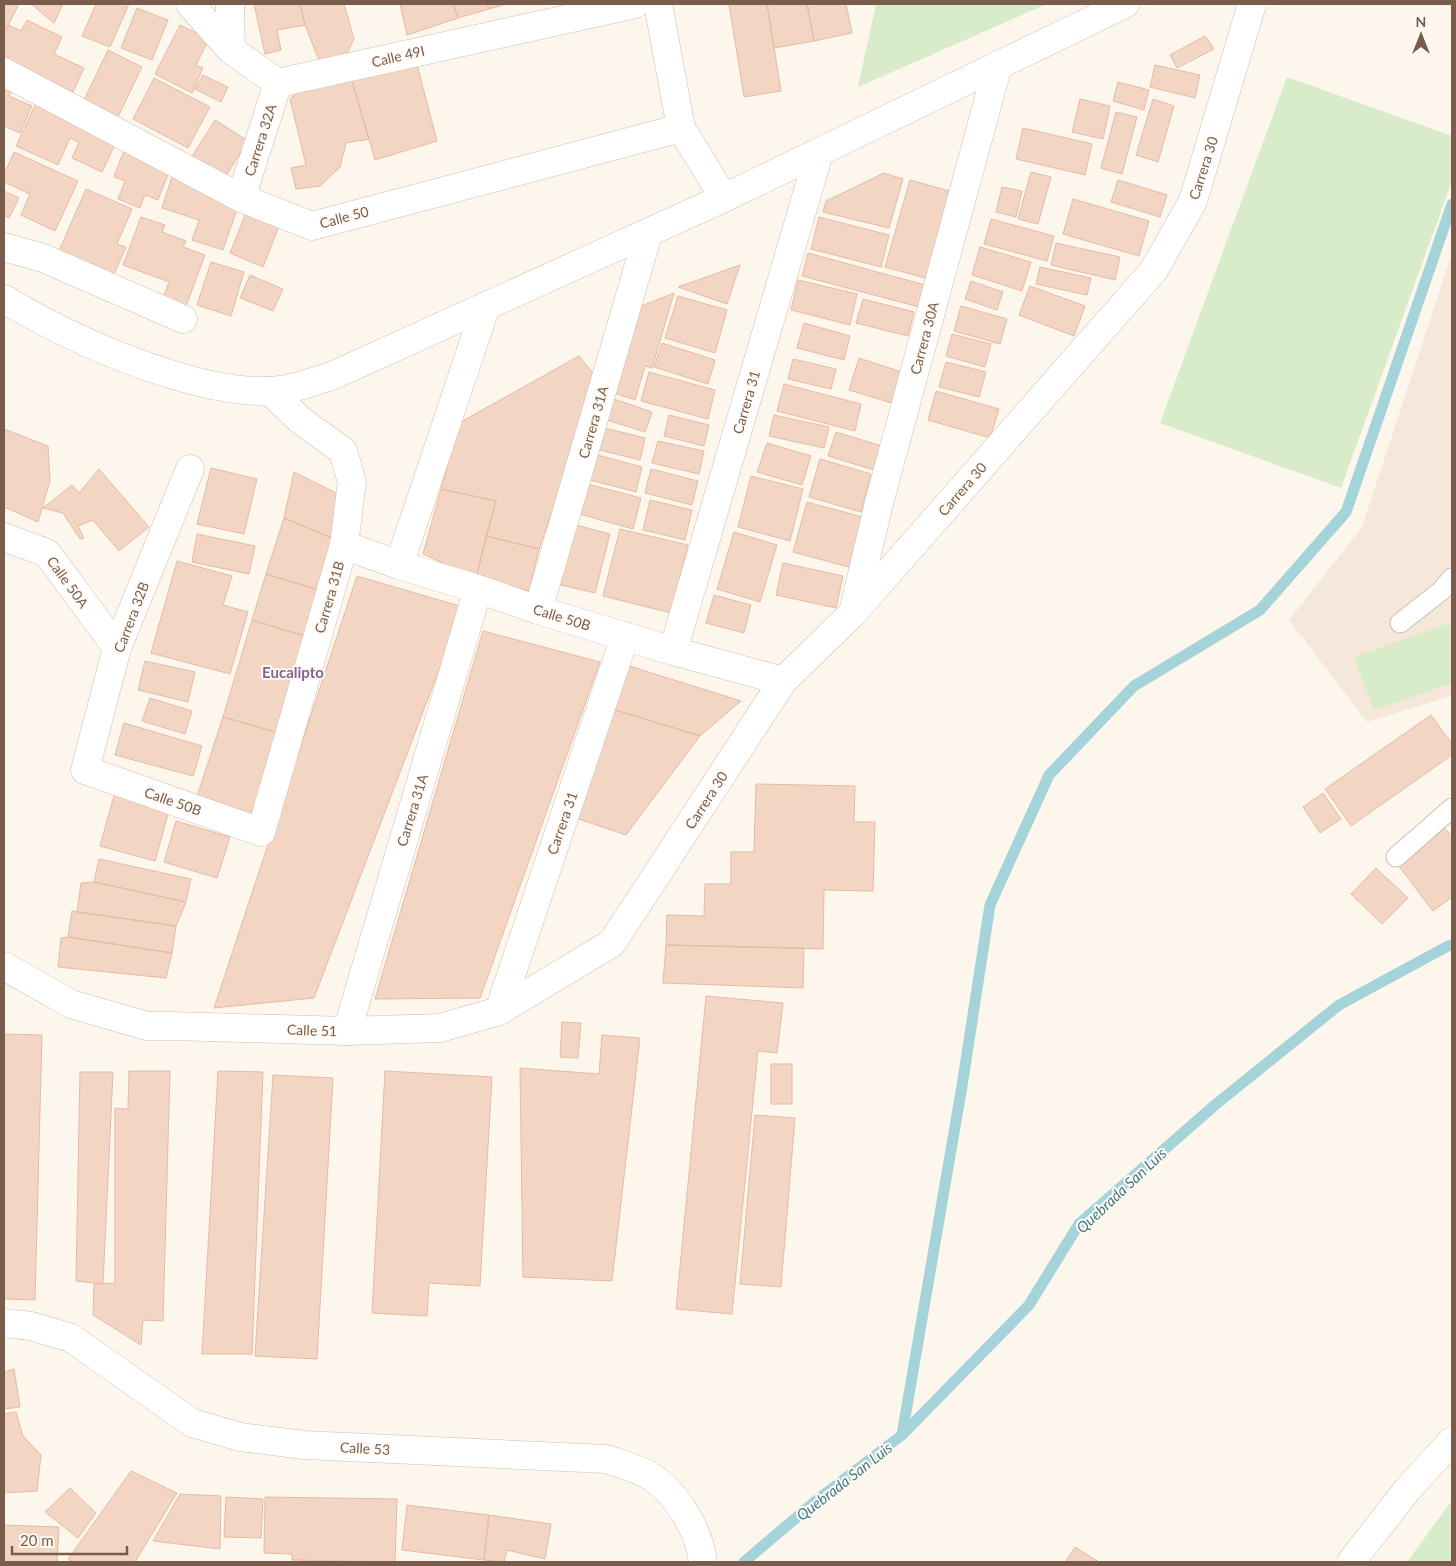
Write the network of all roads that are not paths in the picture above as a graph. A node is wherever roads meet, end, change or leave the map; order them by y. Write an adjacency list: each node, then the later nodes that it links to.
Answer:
1 (190, 4): 7 (street)
2 (230, 4): 7 (street)
3 (635, 4): 10 (street, Calle 49I)
4 (658, 4): 11 (street)
5 (1125, 4): 8 (street)
6 (1252, 4): 28 (street, Carrera 30)
7 (231, 50): 10 (street)
8 (998, 65): 12 (street); 28 (street, Carrera 30A)
9 (4, 72): 13 (street, Calle 50)
10 (278, 83): 13 (street, Carrera 32A)
11 (681, 128): 13 (street, Calle 50); 14 (street)
12 (819, 153): 14 (street); 32 (street, Carrera 31)
13 (241, 198)
14 (724, 198): 15 (street)
15 (648, 234): 18 (street); 27 (street, Carrera 31A)
16 (4, 247): 19 (street)
17 (4, 299): 20 (street)
18 (486, 306): 20 (street); 24 (street)
19 (183, 319)
20 (270, 391): 23 (street, Carrera 31B)
21 (190, 469): 31 (street, Carrera 32B)
22 (4, 536): 31 (street, Calle 50A)
23 (344, 544): 24 (street, Calle 50B); 36 (street, Carrera 31B)
24 (398, 565): 26 (street, Calle 50B)
25 (1452, 578): 29 (lane)
26 (478, 590): 27 (street, Calle 50B); 41 (street, Carrera 31A)
27 (538, 610): 30 (street, Calle 50B)
28 (853, 613): 33 (street, Carrera 30)
29 (1400, 623)
30 (624, 636): 32 (street, Calle 50B); 40 (street, Carrera 31)
31 (117, 648): 34 (street, Carrera 32B)
32 (673, 651): 33 (street, Calle 50B)
33 (783, 681): 38 (street, Carrera 30)
34 (85, 770): 36 (street, Calle 50B)
35 (1452, 808): 37 (lane)
36 (261, 832)
37 (1396, 857)
38 (612, 943): 40 (street, Calle 51)
39 (4, 966): 41 (street, Calle 51)
40 (499, 1011): 41 (street, Calle 51)
41 (347, 1031)
42 (4, 1323): 44 (street, Calle 53)
43 (1452, 1441): 45 (street)
44 (703, 1562)
45 (1351, 1562)

